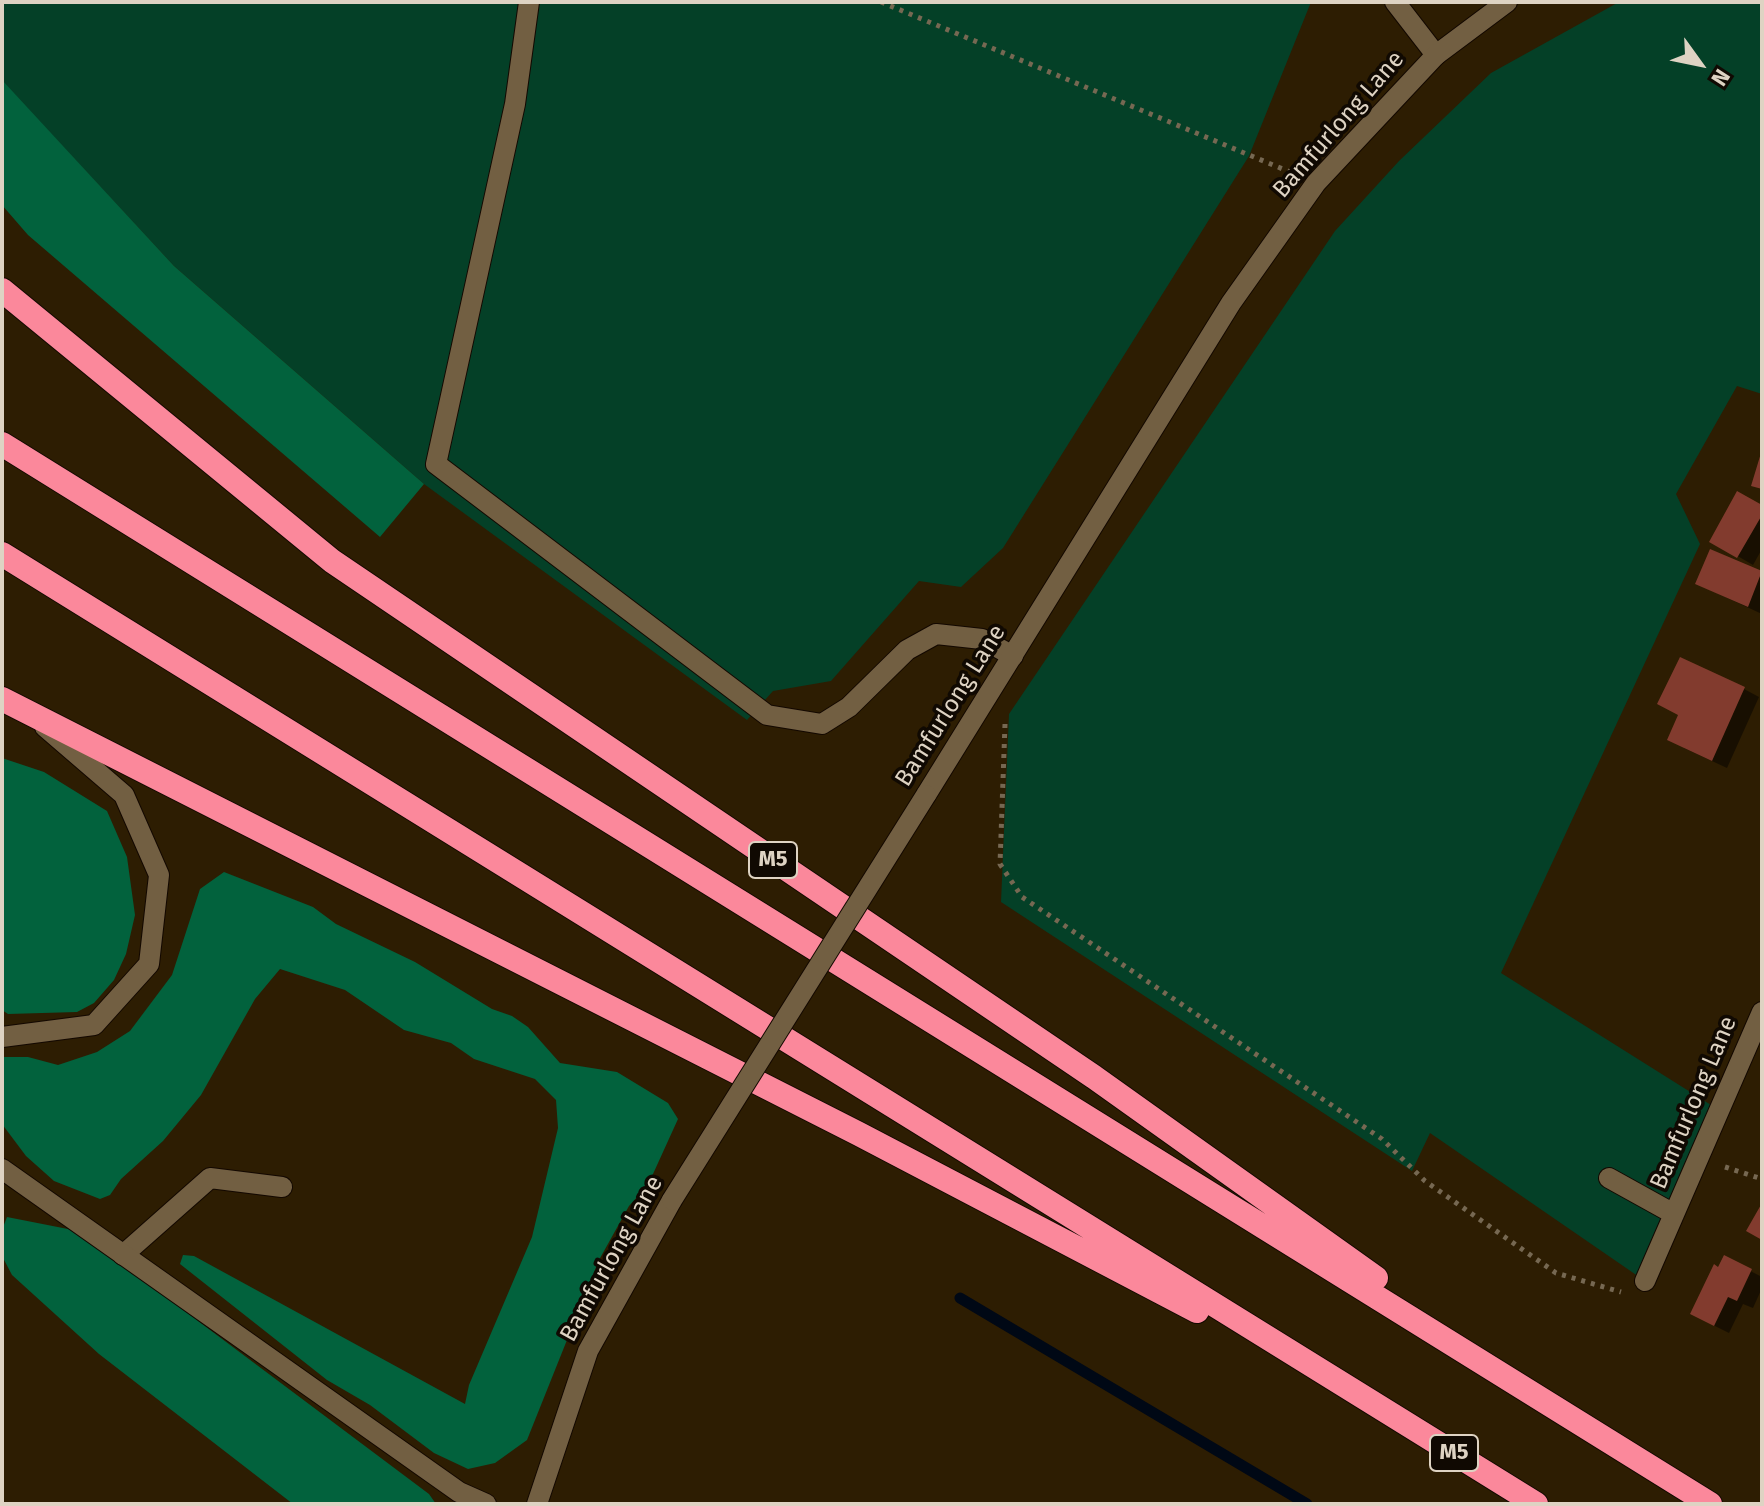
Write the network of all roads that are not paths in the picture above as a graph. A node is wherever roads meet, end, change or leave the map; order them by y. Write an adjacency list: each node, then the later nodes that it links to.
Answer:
1 (529, 2): 8 (street)
2 (1395, 2): 4 (street)
3 (1507, 2): 4 (street, Bamfurlong Lane)
4 (1436, 55): 8 (street, Bamfurlong Lane)
5 (2, 290): 20 (highway, M5)
6 (2, 444): 20 (highway, M5)
7 (2, 554): 19 (highway, M5)
8 (1013, 656): 22 (street, Bamfurlong Lane, bridge)
9 (2, 699): 10 (highway, M5)
10 (28, 712): 12 (street); 19 (highway, M5)
11 (1762, 1012): 16 (street, Bamfurlong Lane)
12 (2, 1037)
13 (2, 1169): 17 (street)
14 (1609, 1178): 16 (street, Bamfurlong Lane)
15 (282, 1187): 17 (street)
16 (1674, 1214): 18 (street, Bamfurlong Lane)
17 (123, 1255): 21 (street)
18 (1645, 1281)
19 (1373, 1403): 23 (highway, M5)
20 (1559, 1410): 24 (highway, M5)
21 (486, 1504)
22 (537, 1504)
23 (1536, 1504)
24 (1710, 1504)

